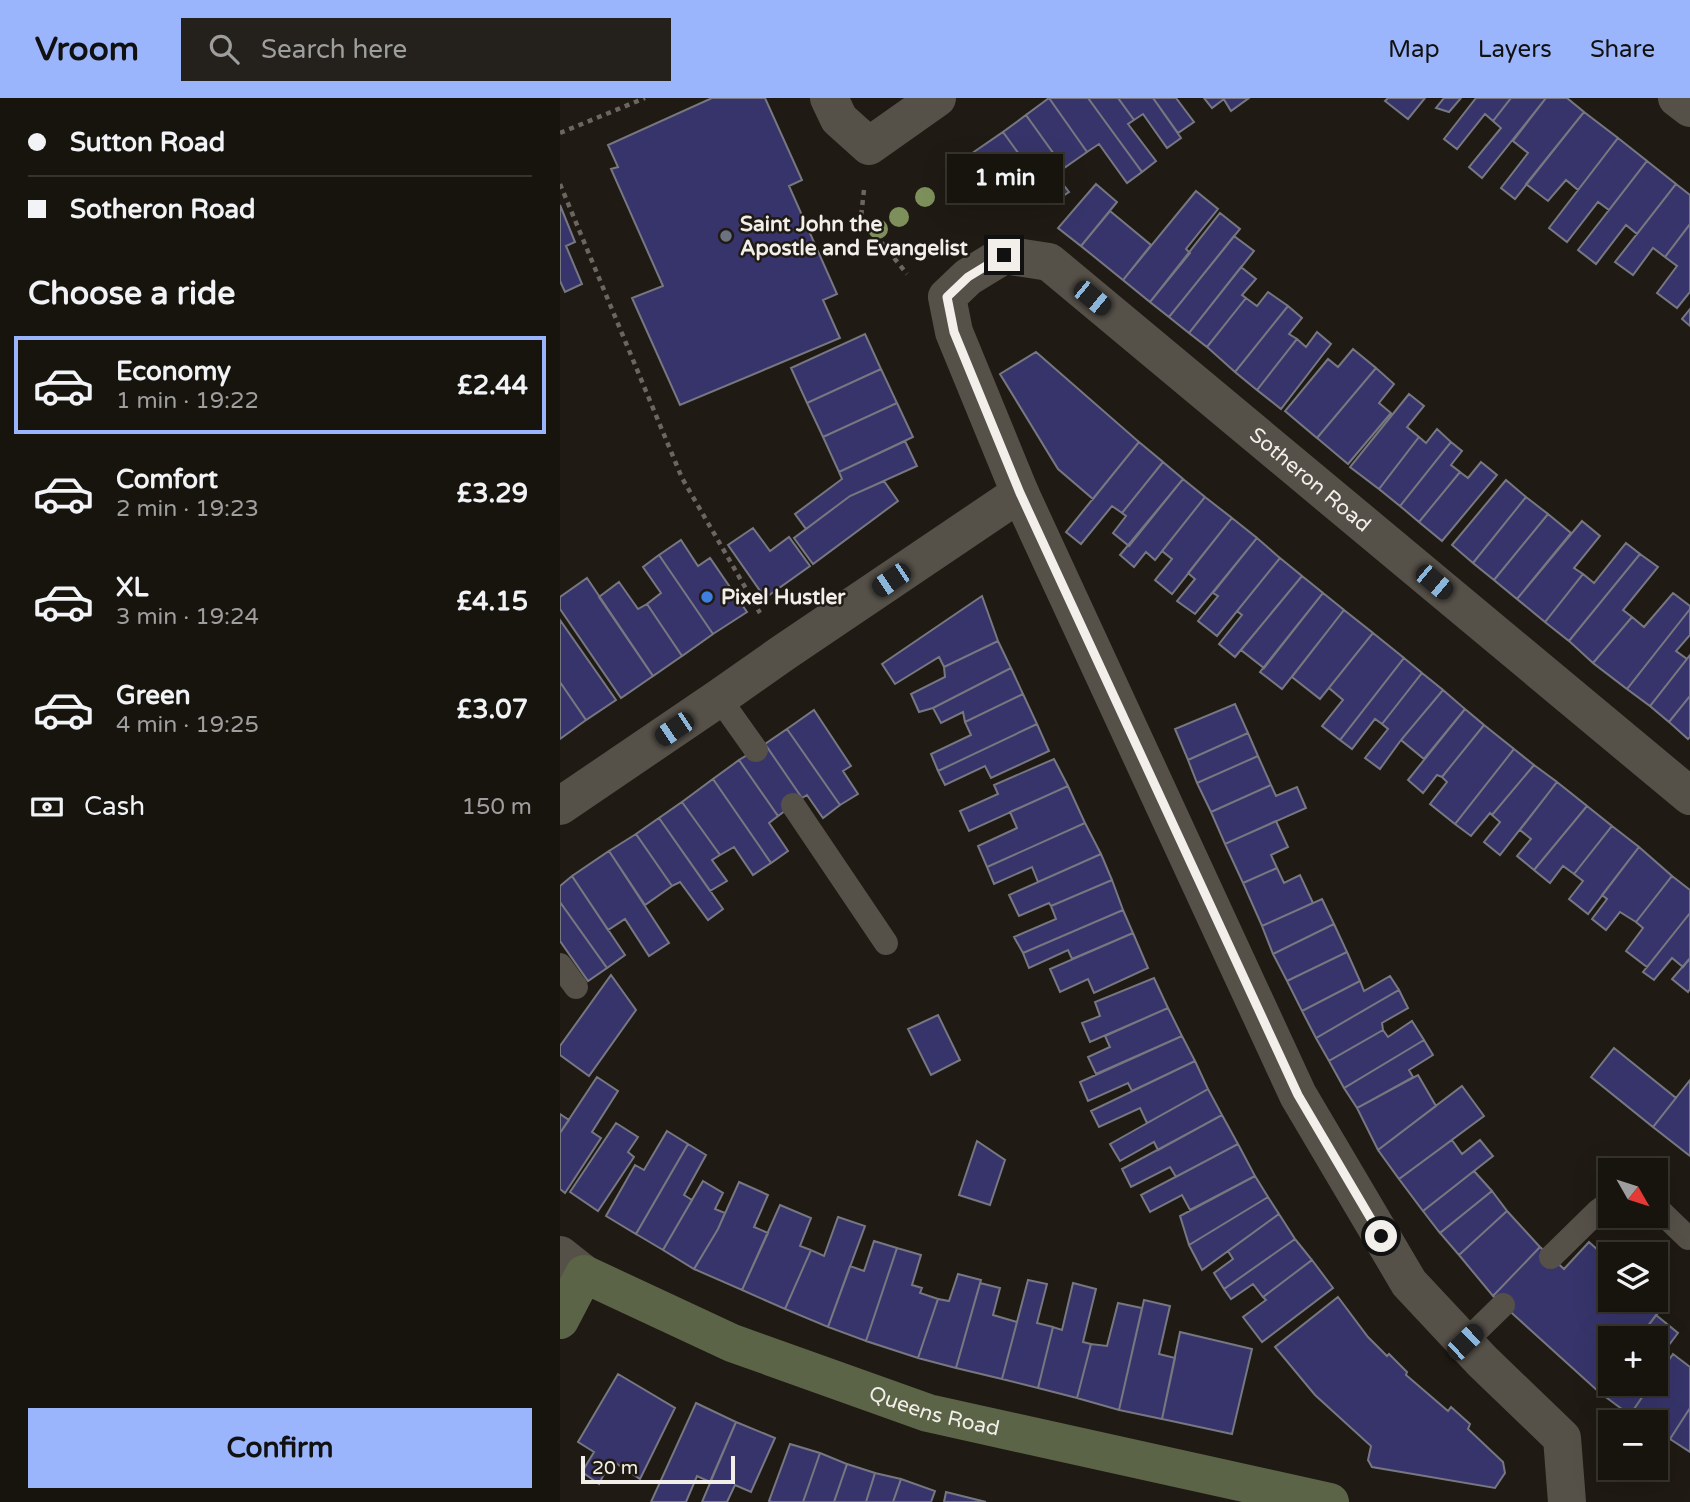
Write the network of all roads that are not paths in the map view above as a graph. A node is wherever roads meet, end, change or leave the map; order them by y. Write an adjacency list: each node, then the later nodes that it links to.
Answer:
1 (829, 98): 2 (street)
2 (937, 98)
3 (1677, 98): 4 (street)
4 (1690, 108)
5 (1020, 493): 6 (street); 8 (street, Sotheron Road); 21 (street)
6 (719, 698): 7 (lane); 10 (street)
7 (756, 750)
8 (1690, 796)
9 (793, 805): 11 (lane)
10 (560, 806)
11 (886, 943)
12 (560, 965): 13 (lane)
13 (576, 987)
14 (1598, 1211): 17 (lane)
15 (1668, 1219): 16 (lane)
16 (1688, 1238)
17 (1551, 1257)
18 (572, 1265): 20 (street); 22 (street, Queens Road)
19 (1503, 1305): 21 (lane)
20 (560, 1320)
21 (1465, 1342): 23 (street)
22 (1330, 1502)
23 (1567, 1502)

